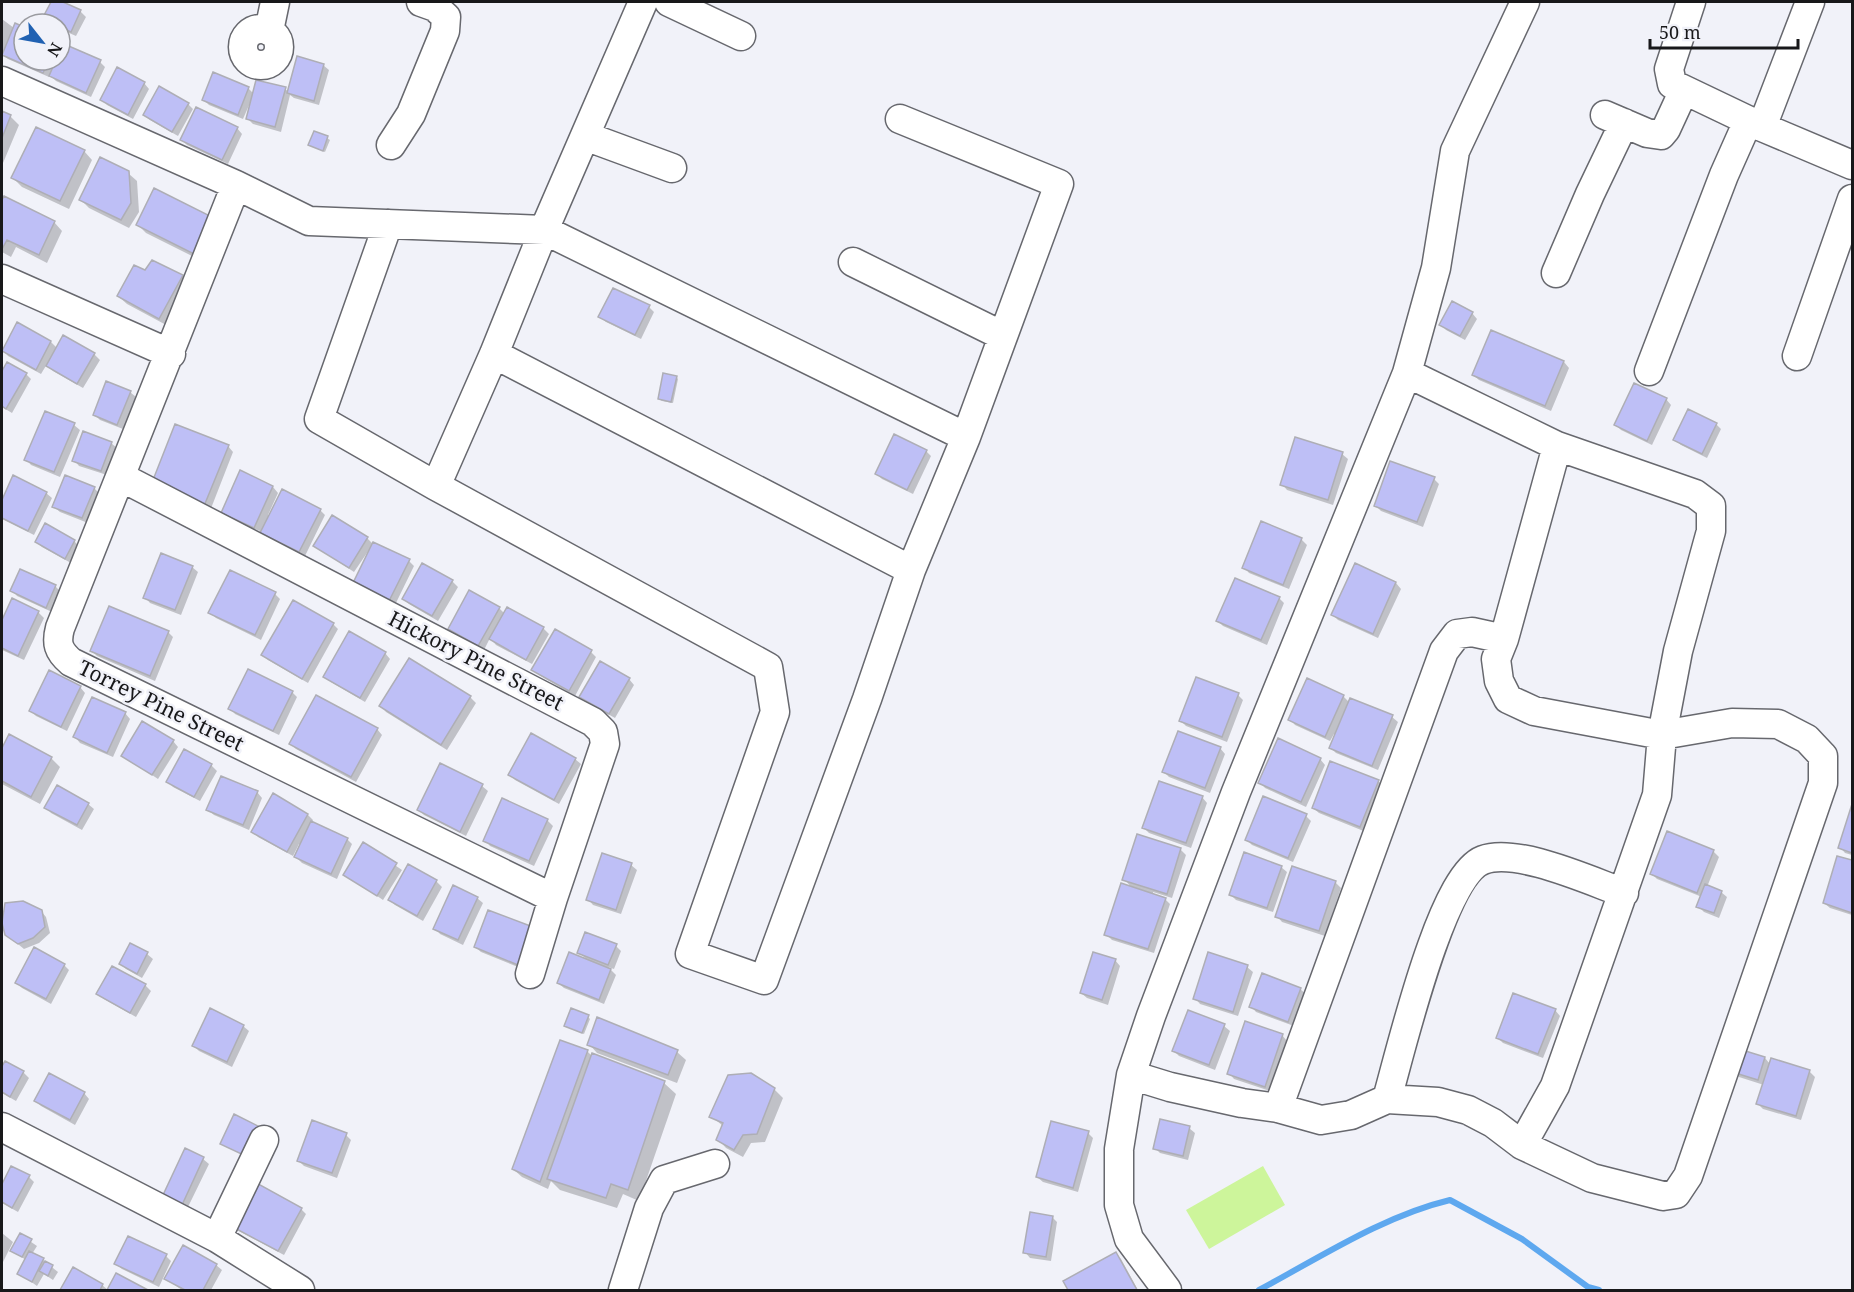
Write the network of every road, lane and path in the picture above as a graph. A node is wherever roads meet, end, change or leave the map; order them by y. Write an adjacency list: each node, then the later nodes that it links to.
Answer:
1 (275, 2): 8 (street)
2 (421, 2): 15 (street)
3 (643, 2): 14 (street)
4 (669, 2): 9 (street)
5 (1525, 2): 30 (street)
6 (1691, 2): 11 (street)
7 (1810, 2): 13 (street)
8 (269, 32)
9 (741, 36)
10 (2, 81): 18 (street)
11 (1684, 90): 13 (street); 23 (street)
12 (900, 119): 25 (street)
13 (1755, 124): 16 (street); 29 (street)
14 (585, 136): 17 (street); 21 (street)
15 (392, 145)
16 (1852, 165)
17 (672, 168)
18 (236, 185): 20 (street); 26 (street, Torrey Pine Street)
19 (1852, 199): 28 (street)
20 (388, 224): 21 (street); 34 (street)
21 (544, 230): 27 (street); 31 (street)
22 (853, 262): 25 (street)
23 (1556, 273)
24 (2, 279): 26 (street)
25 (1003, 336): 31 (street)
26 (171, 354): 33 (street, Torrey Pine Street)
27 (494, 354): 34 (street); 35 (street)
28 (1797, 356)
29 (1649, 371)
30 (1407, 373): 32 (street); 41 (street)
31 (966, 437): 35 (street)
32 (1557, 446): 36 (street); 37 (street)
33 (121, 477): 39 (street, Hickory Pine Street); 39 (street, Torrey Pine Street)
34 (436, 486): 35 (street)
35 (911, 570)
36 (1504, 639): 37 (street); 43 (street)
37 (1662, 735): 38 (street); 46 (street)
38 (1624, 893): 42 (street); 46 (street)
39 (553, 898): 40 (street, Hickory Pine Street)
40 (530, 974)
41 (1131, 1076): 43 (street); 51 (street)
42 (1387, 1099): 43 (street); 46 (street)
43 (1278, 1108)
44 (2, 1127): 48 (street)
45 (264, 1140): 48 (street)
46 (1522, 1145)
47 (715, 1164): 50 (street)
48 (218, 1238): 49 (street)
49 (300, 1290)
50 (623, 1290)
51 (1167, 1290)

